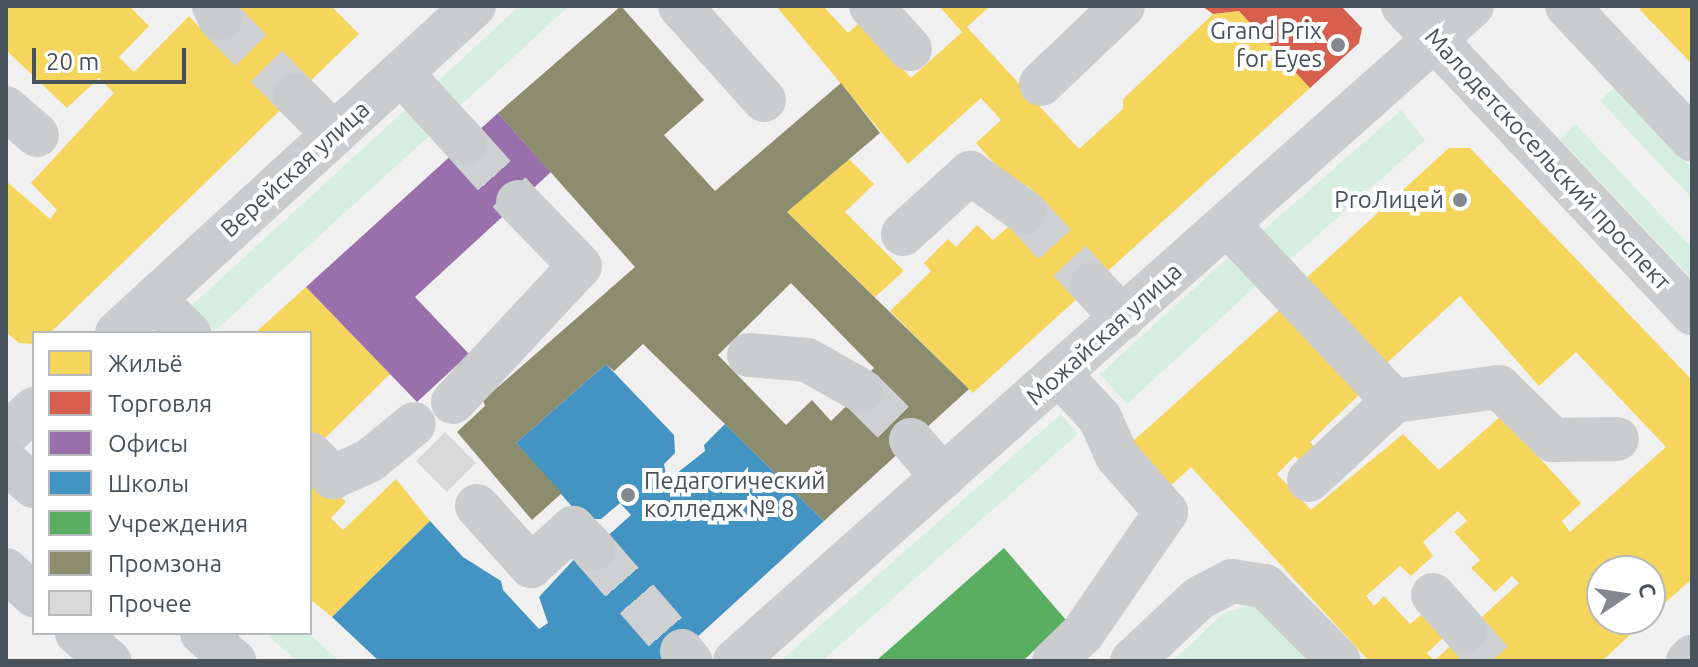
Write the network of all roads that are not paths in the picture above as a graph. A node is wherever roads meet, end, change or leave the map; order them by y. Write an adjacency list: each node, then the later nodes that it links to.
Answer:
1 (474, 6): 10 (street, Верейская улица)
2 (680, 6): 13 (street)
3 (871, 6): 9 (street)
4 (1123, 6): 11 (street)
5 (1403, 6): 8 (street, Малодетскосельский проспект)
6 (1472, 6): 8 (street, Можайская улица)
7 (1567, 6): 15 (street)
8 (1435, 39): 19 (street, Можайская улица); 23 (street, Малодетскосельский проспект)
9 (910, 49)
10 (401, 73): 14 (street, Верейская улица); 16 (street)
11 (1041, 84)
12 (295, 95): 14 (street)
13 (764, 100)
14 (334, 134): 22 (street, Верейская улица)
15 (1692, 139)
16 (465, 143)
17 (518, 202): 31 (street)
18 (1025, 212): 20 (street)
19 (1228, 225): 24 (street, Можайская улица); 30 (street)
20 (903, 234)
21 (1092, 285): 24 (street)
22 (154, 299): 25 (street, Верейская улица); 26 (street)
23 (1692, 313)
24 (1122, 318): 28 (street, Можайская улица)
25 (119, 331)
26 (187, 331)
27 (749, 355): 29 (street)
28 (1059, 374): 39 (street, Можайская улица); 53 (street)
29 (862, 391)
30 (1394, 401): 35 (street); 40 (street)
31 (453, 402)
32 (32, 411): 34 (street)
33 (414, 424): 37 (street)
34 (6, 435)
35 (1617, 439)
36 (911, 440): 39 (street)
37 (312, 456)
38 (6, 462): 41 (main road)
39 (943, 477): 52 (street, Можайская улица)
40 (1309, 480)
41 (32, 484)
42 (477, 506): 43 (street)
43 (593, 549)
44 (6, 570): 45 (main road)
45 (32, 593)
46 (1433, 595): 47 (street)
47 (1465, 631)
48 (79, 635): 50 (main road)
49 (204, 635): 51 (main road)
50 (109, 661)
51 (234, 661)
52 (735, 661)
53 (1054, 661)
54 (1132, 661): 55 (street)
55 (1339, 661)

